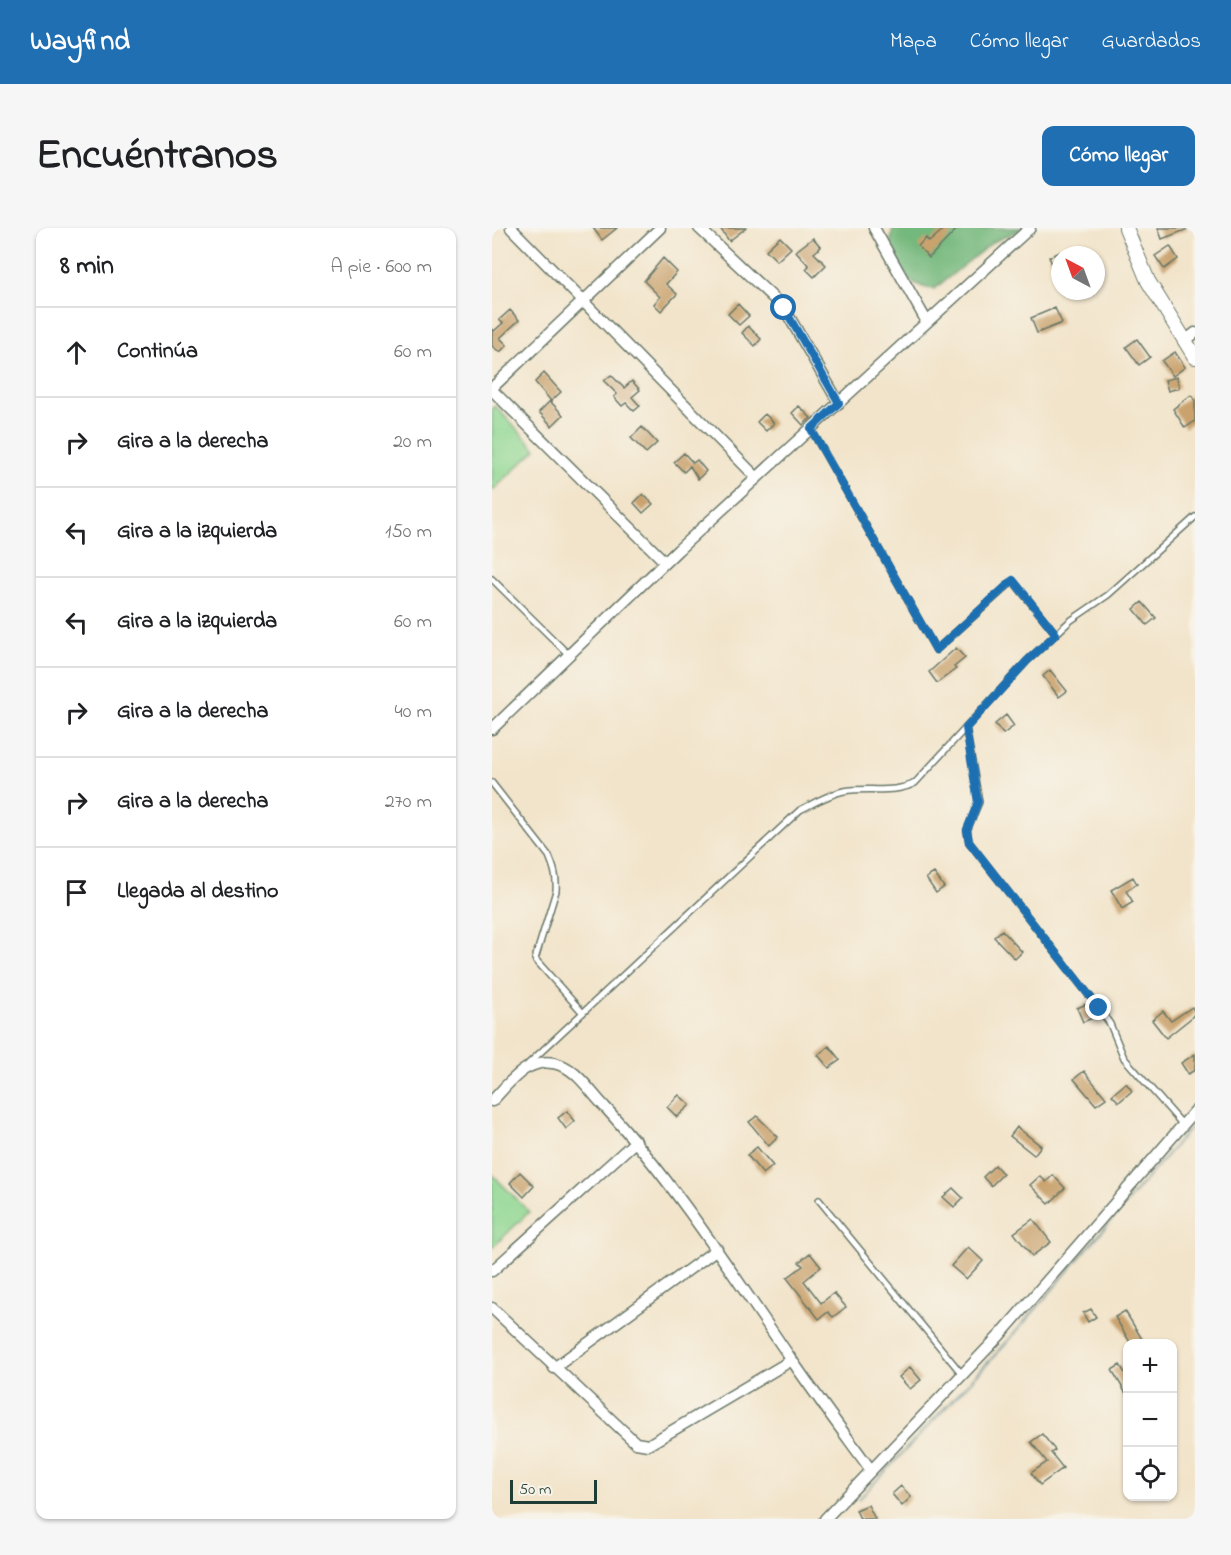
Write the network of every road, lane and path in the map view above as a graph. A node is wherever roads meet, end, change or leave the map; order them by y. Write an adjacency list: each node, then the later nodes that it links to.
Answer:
1 (511, 228): 7 (street)
2 (660, 228): 7 (street)
3 (699, 228): 13 (street)
4 (874, 228): 8 (street)
5 (1030, 228): 8 (street)
6 (1126, 228): 10 (street)
7 (584, 302): 12 (street); 15 (street)
8 (927, 322): 13 (street)
9 (1195, 333): 10 (street)
10 (1184, 342): 11 (street)
11 (1195, 357)
12 (492, 389): 17 (street)
13 (839, 403): 14 (street)
14 (811, 429): 15 (street); 19 (lane)
15 (757, 478): 17 (street)
16 (1195, 517): 19 (lane)
17 (665, 562): 20 (street)
18 (492, 579): 20 (lane)
19 (1056, 634): 21 (lane)
20 (569, 655): 22 (street)
21 (966, 728): 24 (lane); 28 (lane)
22 (492, 729)
23 (492, 783): 24 (lane)
24 (583, 1013): 25 (lane)
25 (526, 1066): 26 (street); 29 (street)
26 (492, 1101)
27 (1195, 1111): 28 (street)
28 (1183, 1125): 36 (street)
29 (636, 1141): 31 (street); 32 (street)
30 (819, 1200): 36 (lane)
31 (717, 1248): 34 (street); 35 (street)
32 (492, 1271)
33 (492, 1308): 35 (street)
34 (792, 1360): 35 (street); 37 (street)
35 (554, 1368)
36 (963, 1374): 37 (street)
37 (871, 1470): 38 (street)
38 (832, 1516)

